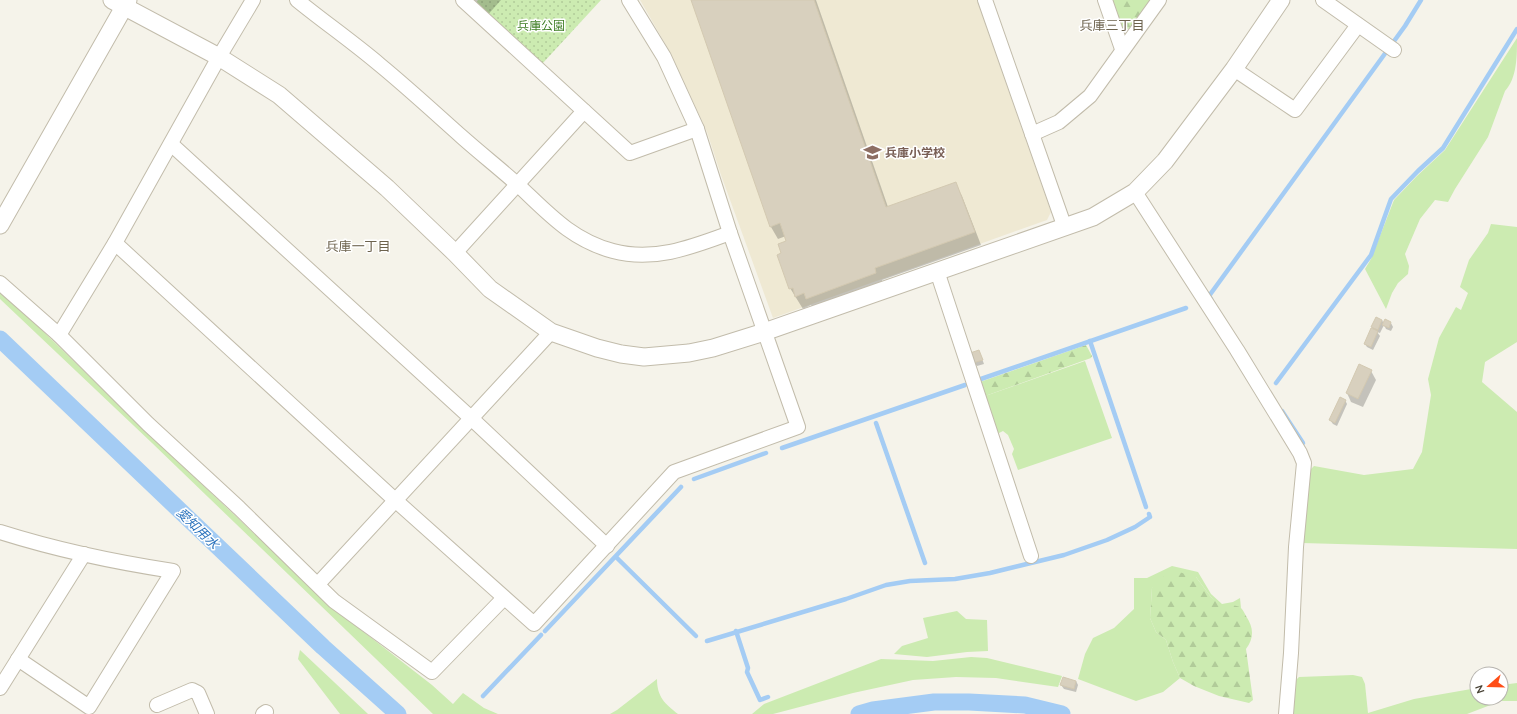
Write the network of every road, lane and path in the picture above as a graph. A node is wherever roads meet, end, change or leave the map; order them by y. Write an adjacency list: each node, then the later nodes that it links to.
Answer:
1 (253, 0): 14 (street)
2 (297, 0): 20 (street)
3 (463, 0): 16 (street)
4 (629, 0): 17 (street)
5 (985, 0): 18 (street)
6 (1105, 0): 13 (street)
7 (1159, 0): 13 (street)
8 (1281, 0): 15 (street)
9 (1323, 0): 11 (street)
10 (121, 2): 14 (street); 22 (street)
11 (1358, 25): 12 (street); 15 (street)
12 (1389, 47)
13 (1122, 49): 18 (street)
14 (219, 57): 19 (street); 26 (street)
15 (1234, 68): 21 (street)
16 (584, 111): 17 (street); 20 (street)
17 (697, 129): 24 (street)
18 (1032, 134): 23 (street)
19 (171, 144): 25 (street); 32 (street)
20 (518, 185): 24 (street); 26 (street)
21 (1135, 192): 23 (street); 44 (street)
22 (0, 225)
23 (1064, 228): 27 (street)
24 (730, 234): 30 (street)
25 (115, 243): 31 (street); 33 (street)
26 (455, 253): 29 (street)
27 (937, 271): 30 (street); 37 (street)
28 (0, 282): 31 (street)
29 (551, 332): 30 (street); 32 (street)
30 (764, 332): 35 (street)
31 (58, 336): 38 (street)
32 (471, 418): 33 (street); 35 (street)
33 (395, 500): 38 (street); 39 (street)
34 (0, 532): 36 (street)
35 (607, 546): 39 (street)
36 (84, 554): 40 (street); 40 (street)
37 (1031, 556)
38 (318, 584): 39 (street)
39 (504, 598)
40 (18, 659): 41 (street)
41 (0, 688)
42 (157, 705): 43 (street)
43 (207, 714)
44 (1286, 714)

